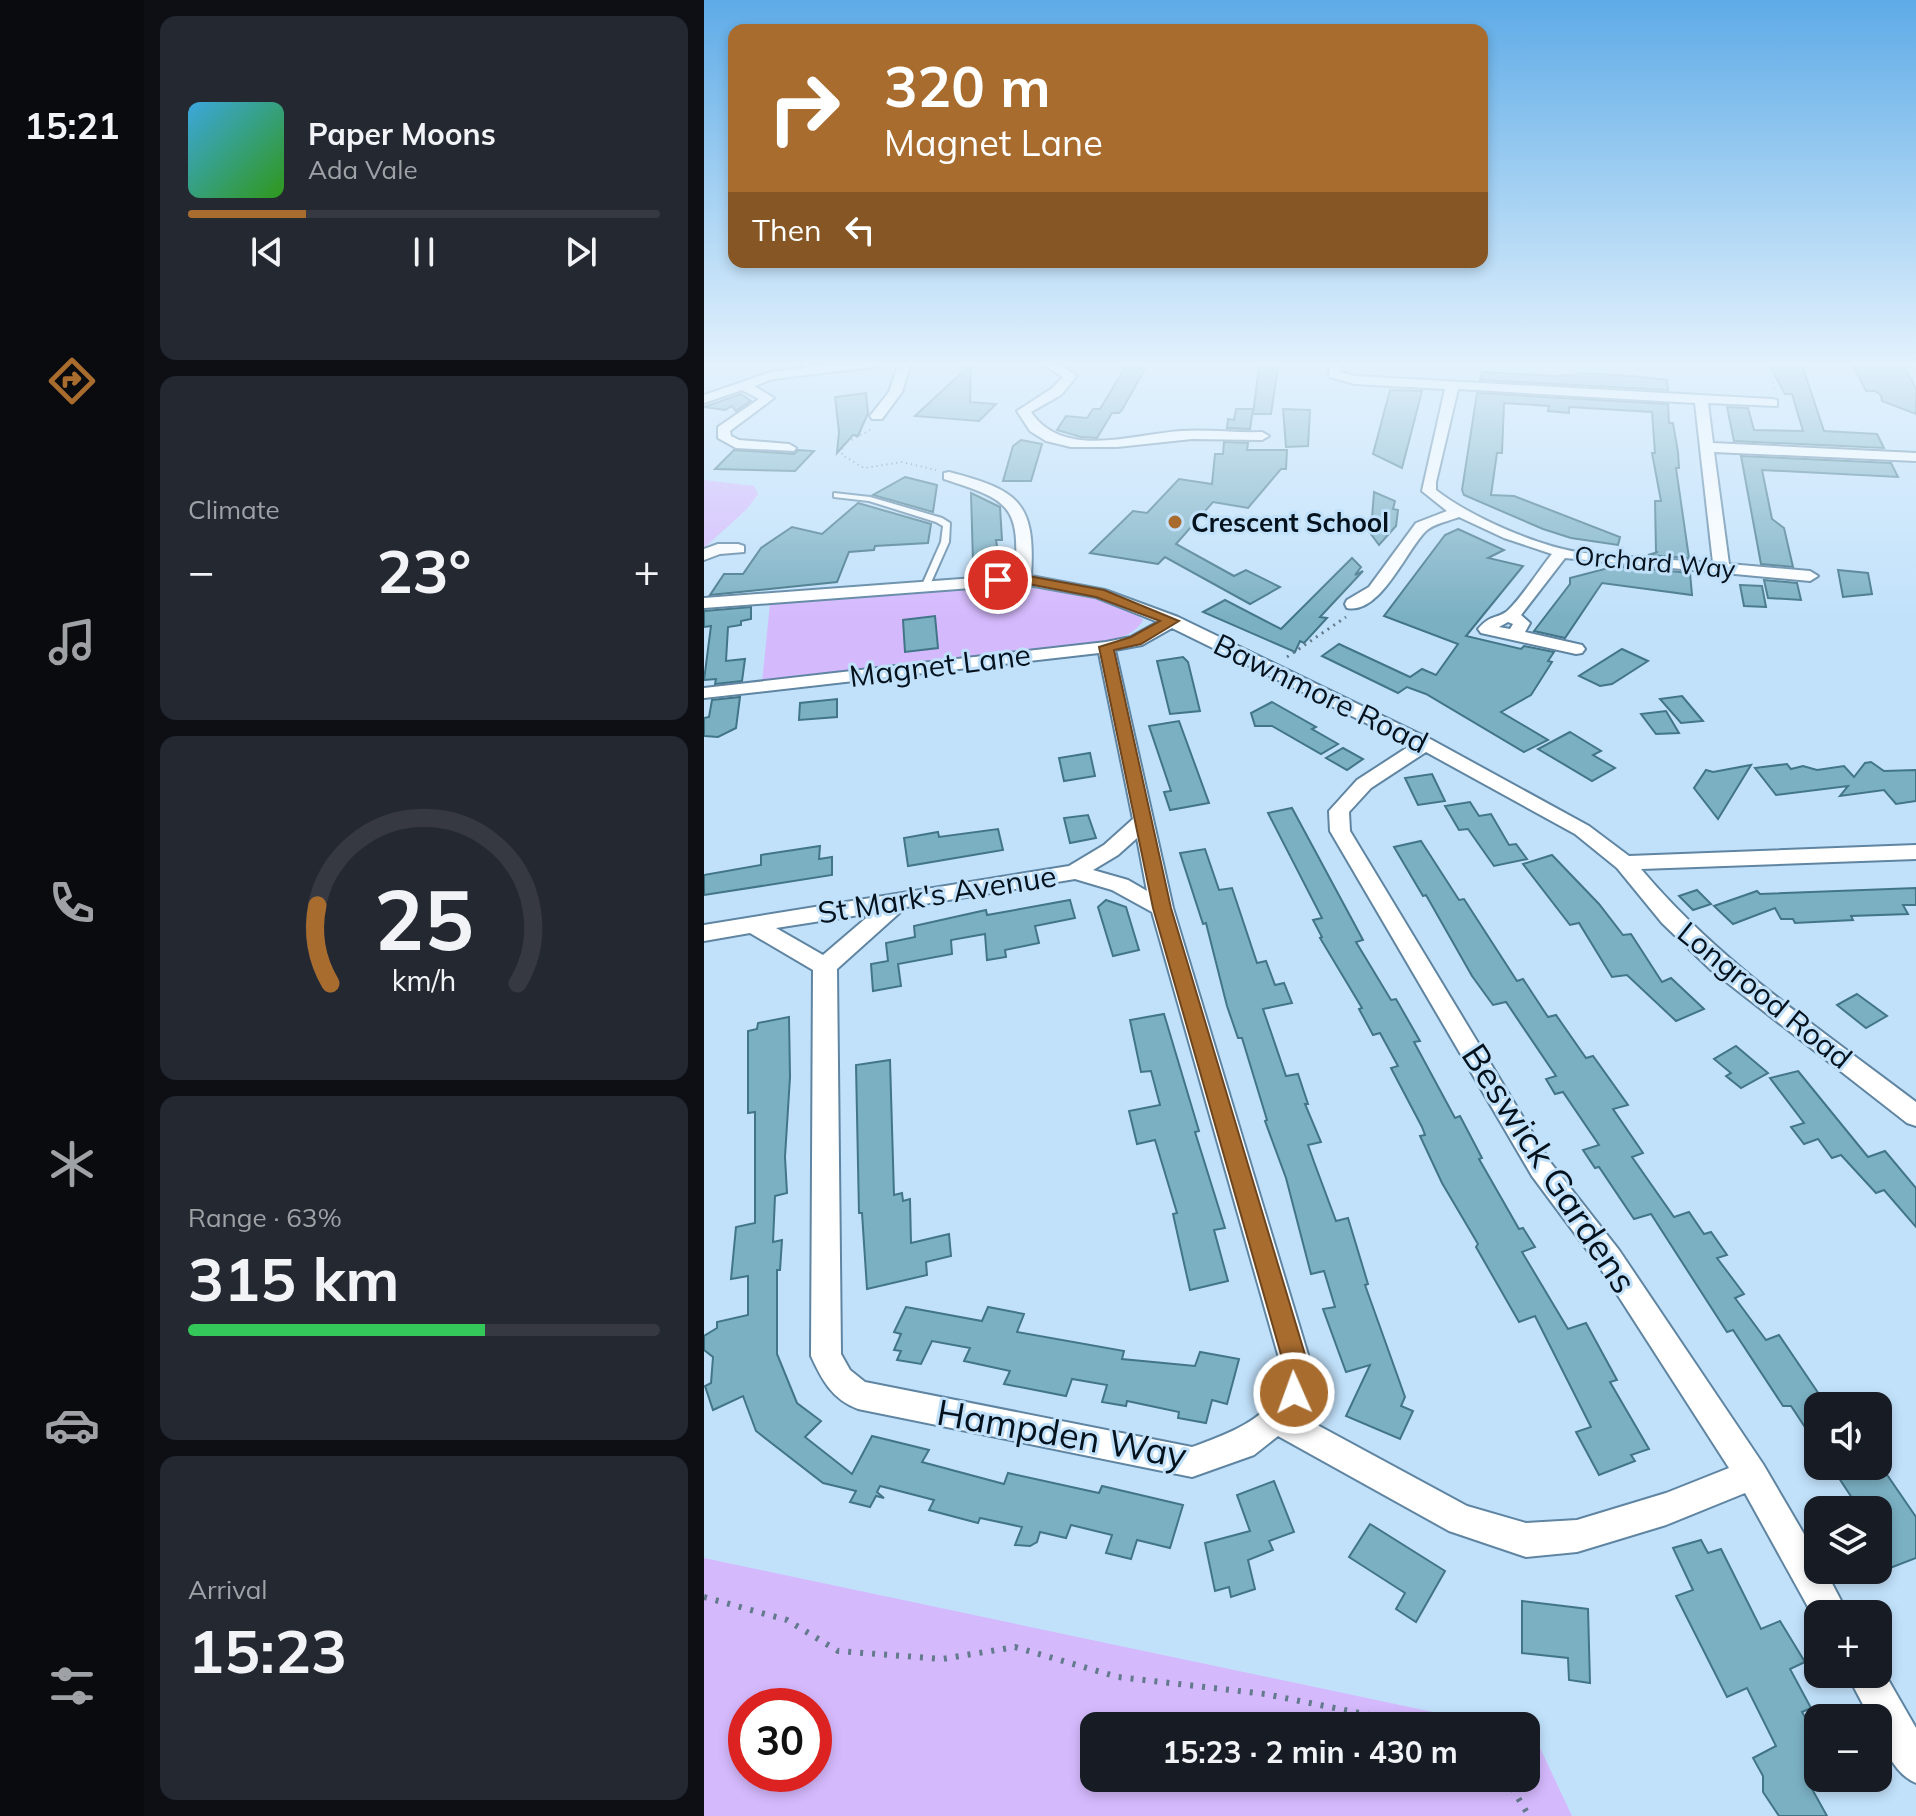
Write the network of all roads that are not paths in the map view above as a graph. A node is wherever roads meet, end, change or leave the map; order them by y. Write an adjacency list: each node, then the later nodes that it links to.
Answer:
1 (1706, 447): 13 (street)
2 (786, 448): 3 (street)
3 (789, 448)
4 (1438, 448): 9 (street, Orchard Way)
5 (1722, 448): 6 (street)
6 (1916, 457)
7 (949, 476): 15 (street)
8 (837, 495): 16 (lane)
9 (1460, 511): 11 (street, Orchard Way); 18 (street)
10 (738, 549): 12 (street)
11 (1561, 553): 13 (street, Orchard Way); 19 (street)
12 (704, 555)
13 (1722, 568): 14 (street, Orchard Way)
14 (1810, 576)
15 (1023, 579): 16 (street, Bawnmore Road); 20 (street, Bawnmore Road)
16 (926, 585): 17 (street, Bawnmore Road)
17 (704, 603)
18 (1353, 604)
19 (1511, 616): 21 (street); 21 (street)
20 (1172, 621): 22 (street, Magnet Lane); 25 (street, Bawnmore Road)
21 (1515, 635): 23 (street)
22 (1106, 647): 24 (street, Magnet Lane); 26 (street)
23 (1576, 649)
24 (704, 693)
25 (1425, 744): 28 (street, Bawnmore Road); 37 (street, Beswick Gardens)
26 (1142, 822): 29 (street); 31 (street)
27 (1916, 852): 28 (street)
28 (1624, 863): 35 (street, Longrood Road)
29 (1075, 872): 30 (street, St Mark's Avenue); 31 (street, St Mark's Avenue)
30 (901, 900): 32 (street, St Mark's Avenue); 34 (street)
31 (1162, 908): 36 (street)
32 (753, 925): 33 (street, St Mark's Avenue); 34 (street)
33 (704, 933)
34 (825, 966): 36 (street, Hampden Way)
35 (1916, 1116)
36 (1276, 1419): 37 (street)
37 (1752, 1475): 38 (street, Beswick Gardens)
38 (1823, 1600)
39 (1873, 1688): 40 (street)
40 (1916, 1764)

